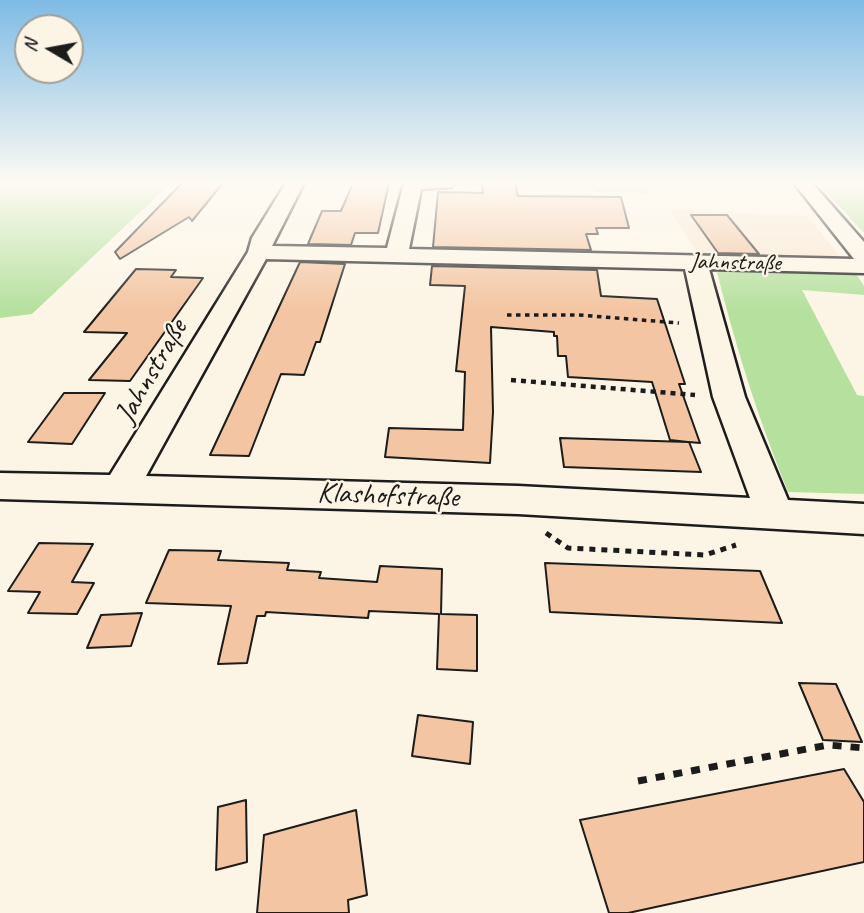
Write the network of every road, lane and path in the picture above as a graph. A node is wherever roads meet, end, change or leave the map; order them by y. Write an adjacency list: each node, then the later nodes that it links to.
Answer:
1 (269, 226): 4 (street, Jahnstraße)
2 (403, 226): 5 (street)
3 (839, 226): 6 (street)
4 (259, 252): 5 (street, Jahnstraße); 14 (street, Jahnstraße)
5 (396, 255): 7 (street, Jahnstraße)
6 (864, 256)
7 (695, 262): 8 (street, Jahnstraße); 10 (street)
8 (864, 266)
9 (507, 315): 10 (path)
10 (711, 325): 12 (street)
11 (511, 380): 12 (path)
12 (729, 397): 16 (street)
13 (0, 486): 14 (street, Klashofstraße)
14 (121, 488): 15 (street, Klashofstraße)
15 (518, 500): 16 (street, Klashofstraße); 16 (path)
16 (775, 515): 17 (street, Klashofstraße)
17 (864, 519)
18 (864, 748): 19 (path)
19 (638, 781)

